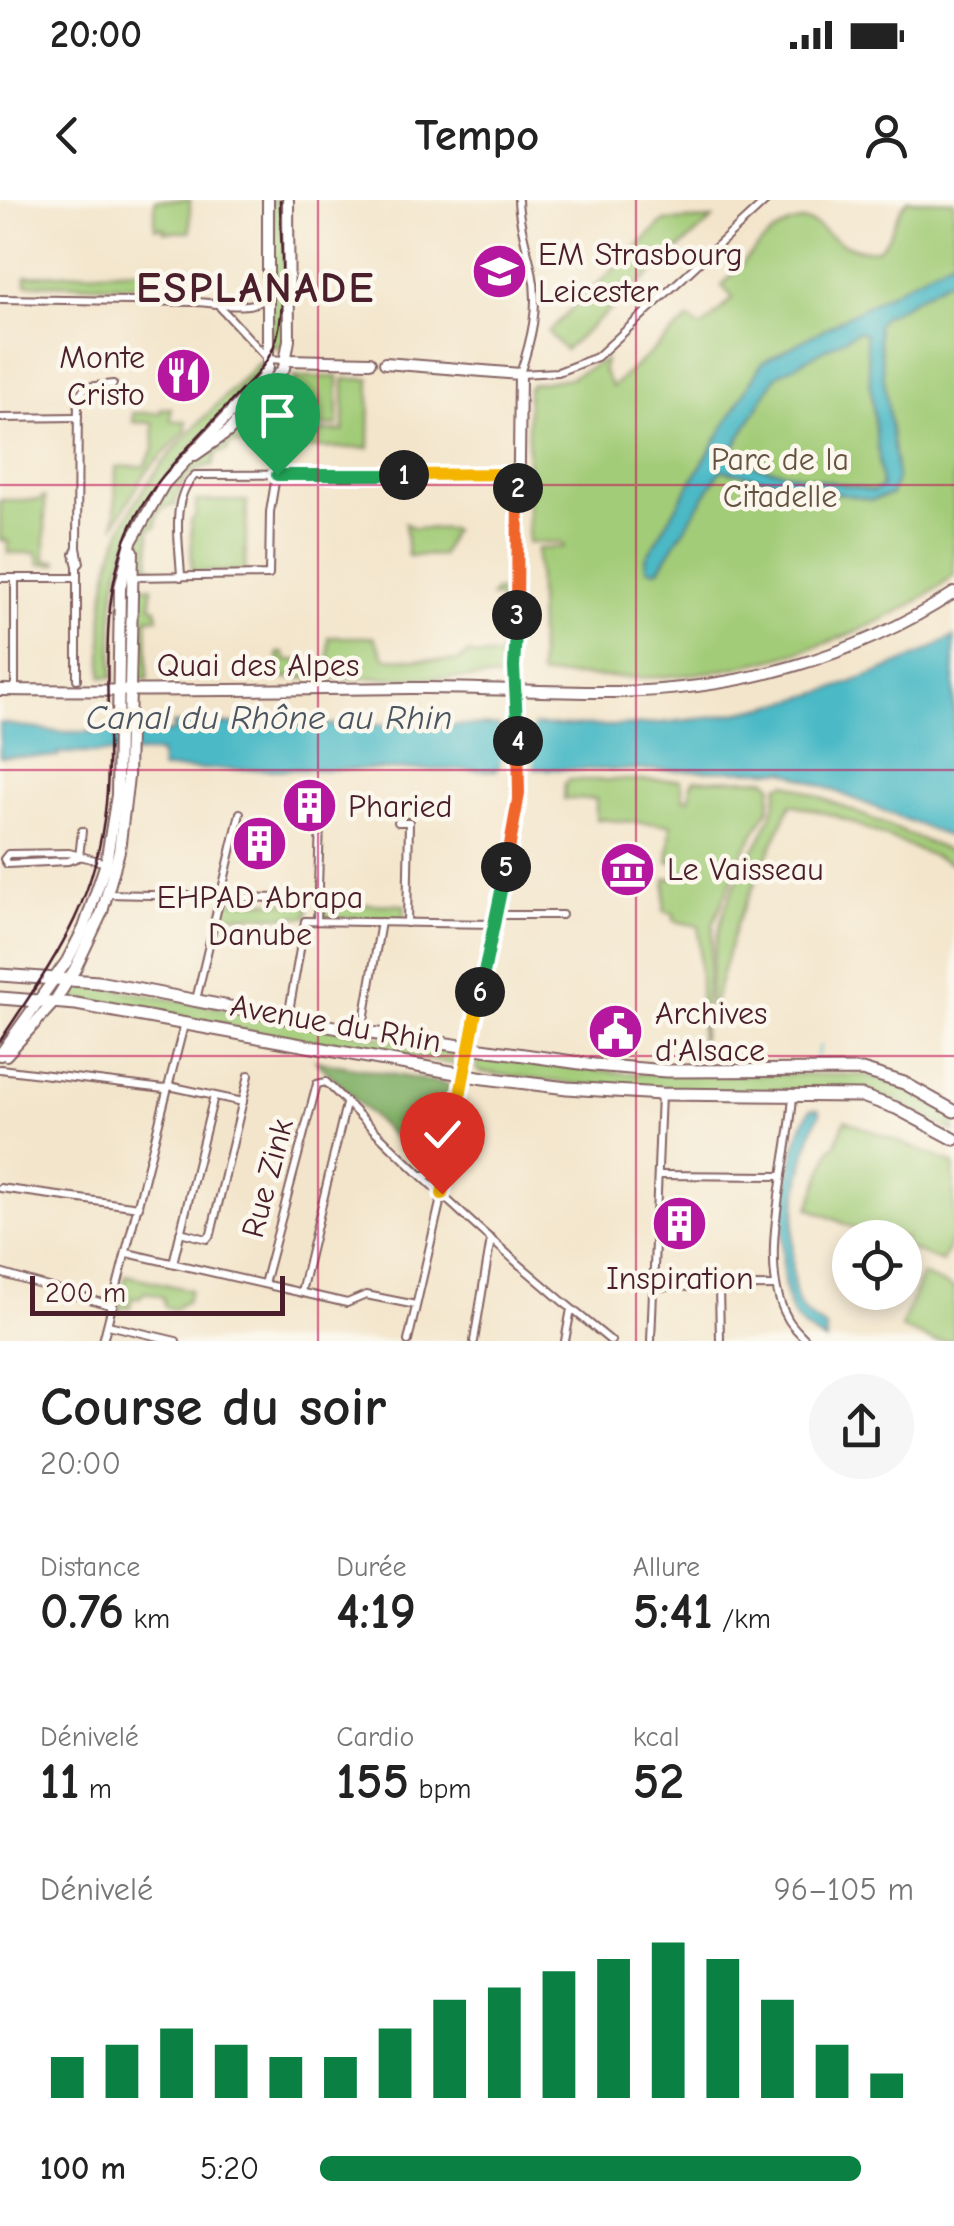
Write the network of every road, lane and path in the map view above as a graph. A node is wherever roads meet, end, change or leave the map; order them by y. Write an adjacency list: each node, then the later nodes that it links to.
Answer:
1 (268, 200): 5 (street)
2 (288, 200): 9 (street)
3 (518, 200): 12 (street)
4 (767, 200): 12 (street)
5 (268, 297): 7 (street); 8 (street)
6 (0, 300): 7 (street)
7 (215, 305): 8 (street)
8 (268, 358): 9 (street); 16 (street)
9 (286, 360): 10 (street); 16 (street)
10 (370, 362)
11 (385, 363): 12 (street)
12 (520, 374): 17 (street)
13 (114, 384): 14 (street)
14 (78, 417): 15 (street); 24 (street)
15 (0, 418)
16 (181, 465): 19 (street)
17 (518, 474): 18 (street); 27 (street)
18 (277, 475): 21 (street); 21 (street)
19 (140, 521): 20 (street); 30 (street)
20 (131, 577): 21 (street); 30 (street)
21 (181, 577)
22 (0, 578): 23 (street)
23 (15, 578): 24 (street); 29 (street)
24 (77, 578): 26 (street)
25 (954, 593): 27 (street, Quai des Alpes)
26 (77, 678)
27 (517, 689): 30 (street, Quai des Alpes); 42 (street)
28 (0, 690): 29 (street, Quai des Alpes)
29 (15, 690): 30 (street, Quai des Alpes)
30 (124, 691): 31 (street)
31 (123, 770): 37 (street); 38 (street)
32 (240, 813): 39 (street)
33 (309, 821): 43 (street)
34 (398, 822): 45 (street)
35 (82, 831): 36 (street)
36 (79, 858): 36 (street); 37 (street)
37 (106, 863): 47 (street)
38 (107, 894): 39 (street); 47 (street)
39 (221, 896): 40 (street); 50 (street)
40 (279, 898)
41 (562, 915): 42 (street)
42 (495, 920): 45 (street); 55 (street)
43 (317, 921): 44 (street); 51 (street)
44 (382, 922): 45 (street); 54 (street)
45 (407, 923)
46 (0, 975): 47 (main road, Avenue du Rhin)
47 (63, 978): 49 (street); 50 (main road, Avenue du Rhin)
48 (0, 998): 49 (main road, Avenue du Rhin)
49 (48, 1001): 52 (main road, Avenue du Rhin); 53 (street); 56 (street)
50 (195, 1001): 51 (main road, Avenue du Rhin)
51 (288, 1019): 54 (main road, Avenue du Rhin)
52 (184, 1024): 59 (main road, Avenue du Rhin); 61 (street)
53 (33, 1026): 56 (street); 58 (street)
54 (362, 1032): 55 (main road, Avenue du Rhin)
55 (470, 1050): 59 (street); 67 (main road, Avenue du Rhin)
56 (0, 1058)
57 (0, 1070): 58 (street)
58 (18, 1071): 61 (street)
59 (464, 1074): 62 (main road, Avenue du Rhin); 69 (street)
60 (250, 1075): 65 (street)
61 (169, 1086): 64 (street); 75 (street)
62 (661, 1094): 63 (main road, Avenue du Rhin); 71 (street)
63 (793, 1094): 68 (main road, Avenue du Rhin); 72 (street)
64 (214, 1096): 65 (street); 76 (street)
65 (243, 1102): 76 (street)
66 (346, 1103): 70 (street); 81 (street, Rue Zink); 85 (street)
67 (954, 1111)
68 (954, 1140)
69 (448, 1163): 70 (street); 74 (street)
70 (420, 1174): 74 (street)
71 (658, 1175): 72 (street); 84 (street)
72 (782, 1176): 83 (street)
73 (0, 1188): 75 (street)
74 (442, 1194): 77 (street); 86 (street)
75 (139, 1207): 78 (street)
76 (180, 1232): 79 (street)
77 (491, 1239): 88 (street); 93 (street)
78 (127, 1253): 79 (street); 87 (street)
79 (173, 1263): 81 (street)
80 (0, 1274): 87 (street)
81 (264, 1284): 85 (street)
82 (719, 1286): 83 (street); 84 (street); 97 (street)
83 (776, 1286): 98 (street)
84 (654, 1287): 96 (street)
85 (301, 1292): 86 (street)
86 (416, 1305): 92 (street)
87 (113, 1306): 89 (street)
88 (571, 1309): 94 (street); 95 (street)
89 (108, 1325): 90 (street); 91 (street)
90 (104, 1341)
91 (176, 1341)
92 (408, 1341)
93 (474, 1341)
94 (565, 1341)
95 (611, 1341)
96 (651, 1341)
97 (720, 1341)
98 (806, 1341)

